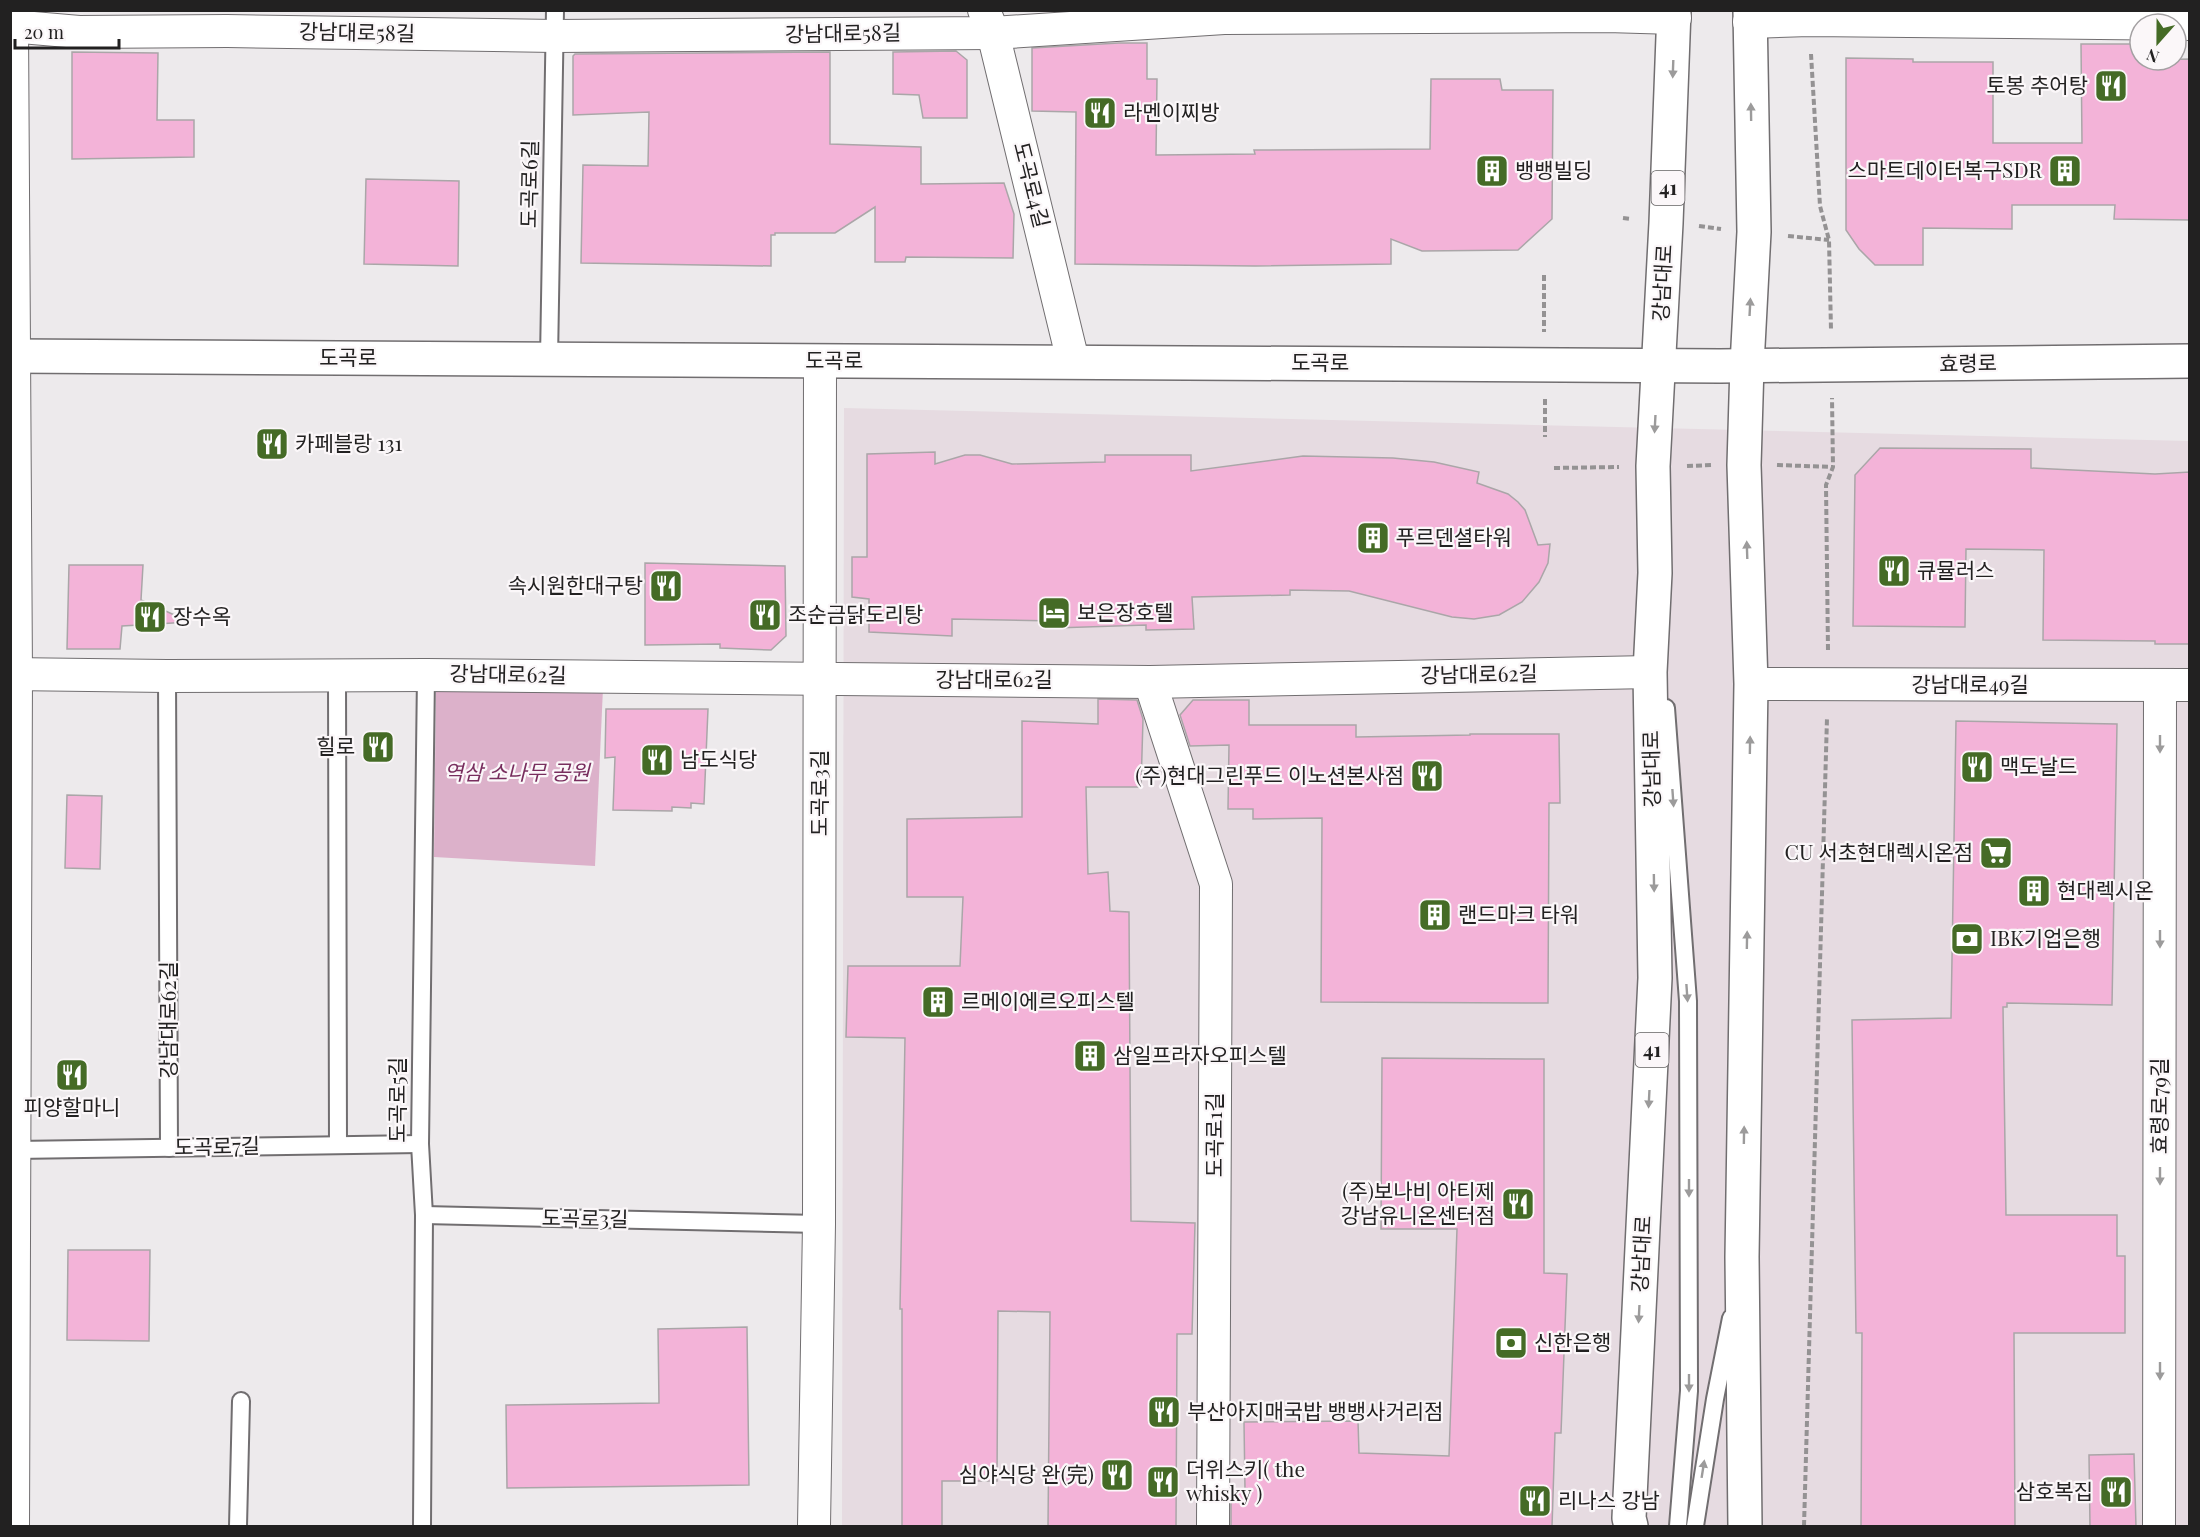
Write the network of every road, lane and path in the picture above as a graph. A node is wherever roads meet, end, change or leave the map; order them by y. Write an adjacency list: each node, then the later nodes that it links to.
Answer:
1 (1223, 14): 2 (street, 강남대로58길); 7 (street, 강남대로58길)
2 (1675, 14): 17 (main road, 강남대로 / 41, one-way to 17)
3 (1750, 16): 4 (street); 16 (main road, one-way to 3)
4 (1809, 20): 9 (street); 10 (path)
5 (227, 21): 6 (street, 강남대로58길); 8 (street, 강남대로58길)
6 (11, 22): 11 (street)
7 (989, 22): 8 (street, 강남대로58길); 14 (street, 도곡로4길)
8 (555, 23): 12 (lane, 도곡로6길)
9 (2190, 24)
10 (1829, 240)
11 (12, 356): 12 (main road, 도곡로); 23 (street)
12 (549, 359): 13 (main road, 도곡로)
13 (820, 361): 14 (main road, 도곡로); 27 (street, 도곡로3길)
14 (1073, 361): 17 (main road, 도곡로)
15 (2190, 361): 16 (main road, 효령로)
16 (1747, 365): 17 (main road, 효령로); 18 (main road)
17 (1658, 366): 19 (main road, 강남대로 / 41, one-way to 19)
18 (1744, 465): 19 (path); 29 (main road, one-way to 18); 30 (path)
19 (1653, 466): 20 (path); 21 (main road, 강남대로 / 41)
20 (1554, 468)
21 (1656, 573): 22 (main road, 강남대로 / 41); 46 (lane, one-way to 46)
22 (1650, 672): 28 (street, 강남대로62길); 45 (main road, 강남대로 / 41, one-way to 45)
23 (13, 674): 26 (street, 강남대로62길); 35 (street)
24 (337, 675): 25 (street, 강남대로62길); 26 (street, 강남대로62길); 33 (lane)
25 (426, 675): 27 (street, 강남대로62길); 32 (lane, 도곡로5길)
26 (166, 676): 34 (lane, 강남대로62길)
27 (820, 679): 28 (street, 강남대로62길); 37 (street, 도곡로3길)
28 (1150, 682): 44 (street, 도곡로1길)
29 (1751, 684): 30 (street, 강남대로49길); 38 (main road, one-way to 29)
30 (1828, 684): 31 (street, 강남대로49길); 49 (path)
31 (2175, 686): 50 (street, 효령로79길, one-way to 50)
32 (420, 1144): 33 (lane, 도곡로7길); 36 (lane, 도곡로5길)
33 (338, 1145): 34 (lane, 도곡로7길)
34 (169, 1148): 35 (lane, 도곡로7길)
35 (15, 1150): 40 (street)
36 (423, 1215): 37 (lane, 도곡로3길); 42 (lane, 도곡로5길)
37 (819, 1224): 43 (street, 도곡로3길)
38 (1743, 1257): 47 (lane, one-way to 38); 48 (main road)
39 (241, 1401): 41 (lane)
40 (13, 1527)
41 (238, 1527)
42 (423, 1527)
43 (814, 1527)
44 (1213, 1527)
45 (1631, 1527)
46 (1678, 1527)
47 (1695, 1527)
48 (1745, 1527)
49 (1804, 1527)
50 (2159, 1527)

